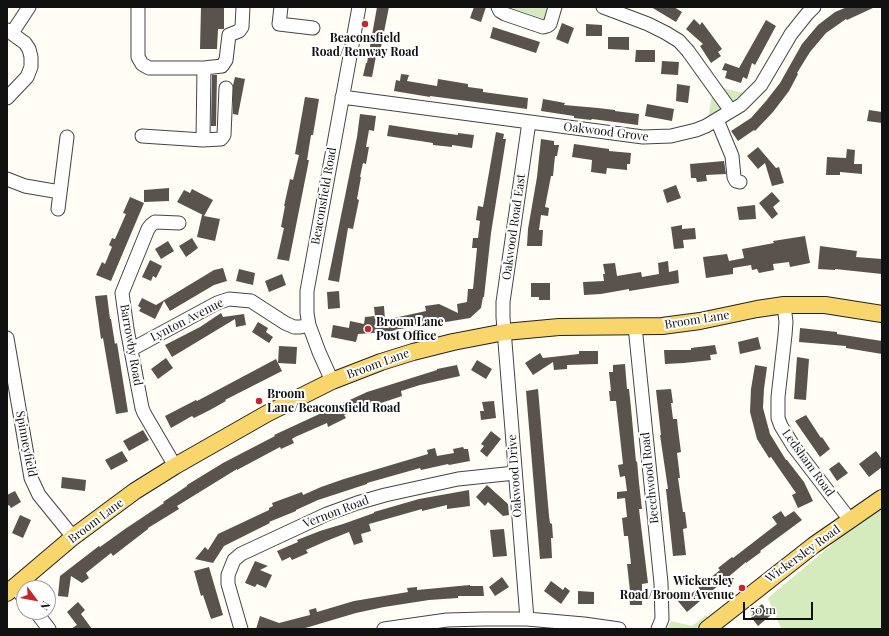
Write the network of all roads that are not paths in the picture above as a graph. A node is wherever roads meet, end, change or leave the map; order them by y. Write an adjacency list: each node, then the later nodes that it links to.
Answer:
1 (29, 7): 11 (street)
2 (138, 7): 12 (street)
3 (243, 7): 12 (street)
4 (281, 7): 10 (street)
5 (359, 7): 14 (street, Beaconsfield Road)
6 (498, 7): 7 (street)
7 (555, 7)
8 (603, 7): 16 (street)
9 (814, 7): 16 (street, Oakwood Grove)
10 (312, 28)
11 (9, 31): 15 (street)
12 (204, 68): 21 (street)
13 (226, 88): 21 (street)
14 (342, 97): 18 (street, Oakwood Grove); 29 (street, Beaconsfield Road)
15 (7, 98)
16 (731, 111): 17 (street, Oakwood Grove)
17 (717, 120): 18 (street, Oakwood Grove); 23 (street)
18 (529, 122): 31 (street, Oakwood Road East)
19 (142, 136): 21 (street)
20 (67, 137): 24 (street)
21 (203, 140)
22 (7, 179): 24 (street)
23 (740, 182)
24 (60, 192): 25 (street)
25 (58, 210)
26 (179, 223): 33 (street, Barrowby Road)
27 (784, 305): 28 (main road, Broom Lane); 30 (main road, Broom Lane); 38 (street, Ledsham Road)
28 (882, 314)
29 (309, 325): 33 (street, Lynton Avenue); 34 (street, Beaconsfield Road)
30 (635, 326): 31 (main road, Broom Lane); 48 (street, Beechwood Road)
31 (505, 332): 34 (main road, Broom Lane); 36 (street, Oakwood Drive)
32 (7, 338): 39 (street, Spinneyfield)
33 (132, 349): 35 (street, Barrowby Road)
34 (332, 381): 35 (main road, Broom Lane)
35 (175, 466): 39 (main road, Broom Lane)
36 (515, 473): 41 (street, Oakwood Drive); 45 (street, Vernon Road)
37 (882, 498): 38 (main road, Wickersley Road)
38 (850, 520): 43 (main road, Wickersley Road)
39 (73, 537): 40 (main road, Broom Lane)
40 (15, 593)
41 (527, 619): 46 (street); 47 (street)
42 (42, 620): 44 (street)
43 (712, 627)
44 (49, 629)
45 (241, 629)
46 (384, 629)
47 (620, 629)
48 (658, 629)

